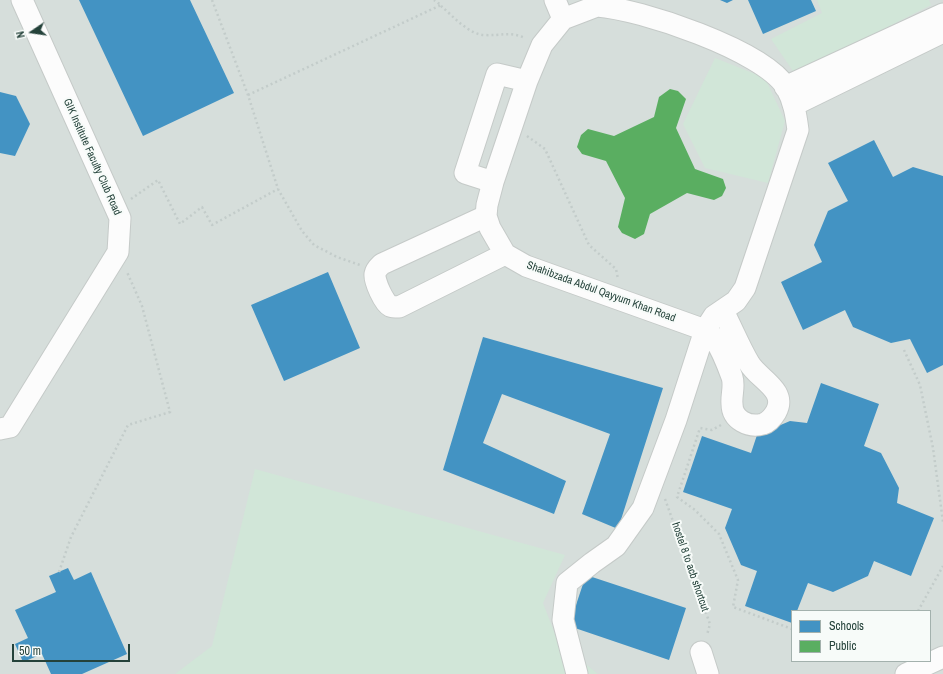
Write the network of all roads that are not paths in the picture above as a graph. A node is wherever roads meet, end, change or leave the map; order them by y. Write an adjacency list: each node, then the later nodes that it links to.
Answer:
1 (22, 0): 13 (street, GIK Institute Faculty Club Road)
2 (569, 7): 5 (street); 6 (street)
3 (943, 14): 6 (street)
4 (943, 32): 7 (street)
5 (527, 81): 8 (street); 8 (street)
6 (785, 86): 7 (street)
7 (794, 105): 11 (street)
8 (493, 182): 9 (street)
9 (486, 216): 10 (street); 10 (street)
10 (505, 254): 12 (street, Shahibzada Abdul Qayyum Khan Road)
11 (723, 311): 12 (street); 12 (street)
12 (705, 330): 16 (street)
13 (0, 429)
14 (701, 652): 17 (street)
15 (943, 657): 18 (street)
16 (577, 674)
17 (708, 674)
18 (906, 674)

